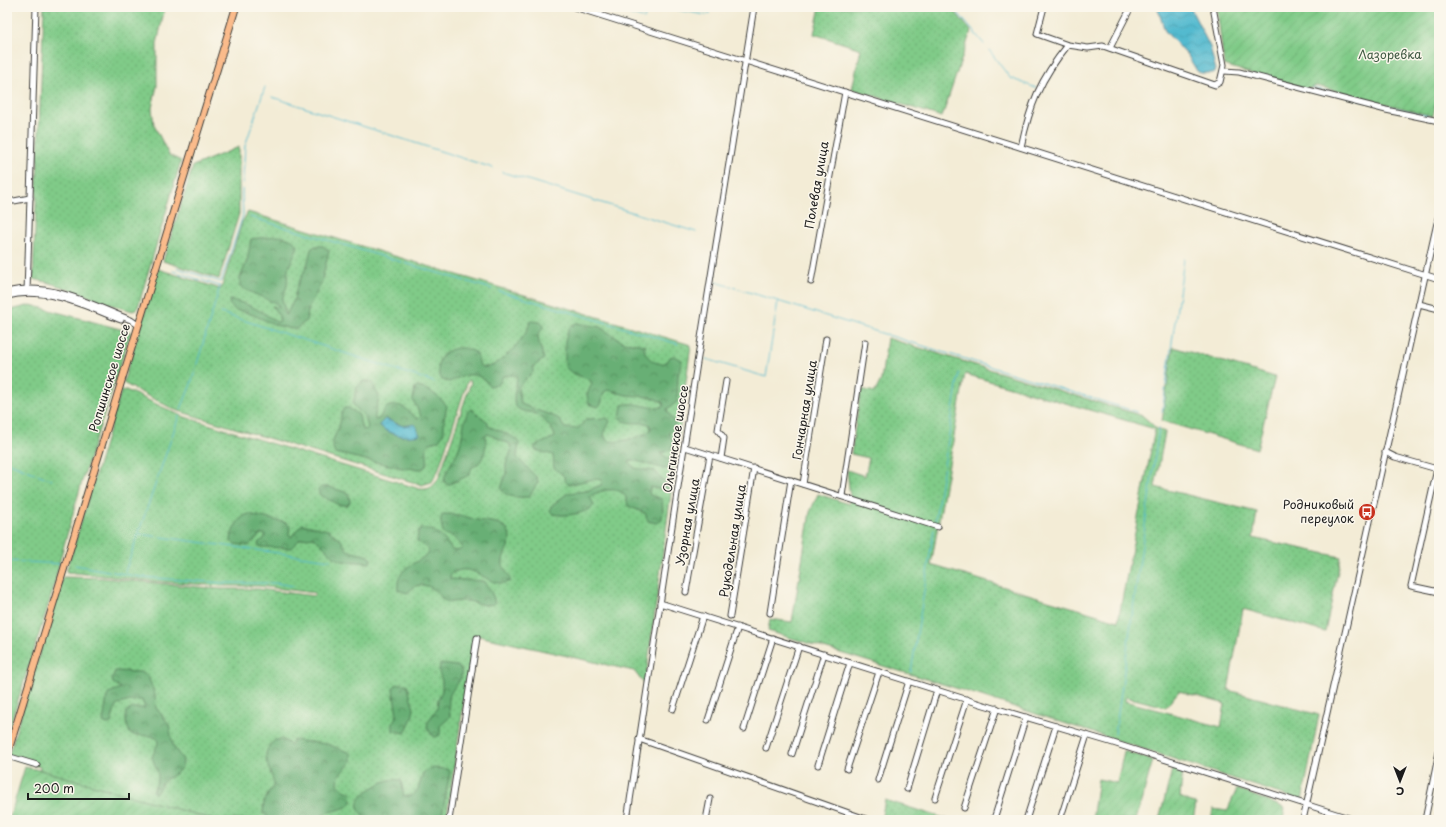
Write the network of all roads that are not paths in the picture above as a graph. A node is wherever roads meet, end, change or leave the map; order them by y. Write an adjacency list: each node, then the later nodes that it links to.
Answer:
1 (36, 7): 15 (street)
2 (236, 7): 26 (main road, Ропшинское шоссе)
3 (574, 7): 10 (street)
4 (754, 7): 10 (street, Ольгинское шоссе)
5 (1044, 7): 8 (street)
6 (1131, 7): 9 (street)
7 (1213, 7): 11 (street)
8 (1068, 45): 9 (street); 14 (street)
9 (1110, 48): 11 (street)
10 (746, 61): 12 (street); 30 (street, Ольгинское шоссе)
11 (1224, 71): 13 (street)
12 (845, 92): 14 (street); 20 (street, Полевая улица)
13 (1439, 121)
14 (1021, 147): 18 (street)
15 (30, 198): 16 (street); 21 (street)
16 (14, 201)
17 (1439, 214): 18 (street)
18 (1426, 275): 19 (street); 24 (street)
19 (1439, 279)
20 (810, 282)
21 (27, 289): 22 (street); 23 (street); 26 (street)
22 (7, 292)
23 (7, 296)
24 (1419, 304): 25 (street); 31 (street)
25 (1439, 309)
26 (138, 325): 66 (main road, Ропшинское шоссе)
27 (826, 340): 36 (street, Гончарная улица)
28 (865, 342): 37 (street)
29 (726, 381): 33 (street)
30 (685, 447): 32 (street); 41 (street, Ольгинское шоссе)
31 (1385, 452): 40 (street); 74 (street)
32 (710, 455): 33 (street); 39 (street, Узорная улица)
33 (721, 458): 34 (street)
34 (754, 468): 35 (street); 44 (street, Рукодельная улица)
35 (791, 480): 36 (street); 42 (street)
36 (803, 484): 37 (street)
37 (842, 496): 38 (street)
38 (938, 527)
39 (686, 592)
40 (1439, 592)
41 (660, 603): 43 (street); 62 (street, Ольгинское шоссе)
42 (770, 613)
43 (703, 616): 45 (street); 56 (street)
44 (730, 616)
45 (738, 627): 47 (street); 58 (street)
46 (477, 638): 78 (street)
47 (773, 638): 48 (street); 60 (street)
48 (799, 646): 49 (street); 63 (street)
49 (824, 654): 50 (street); 65 (street)
50 (850, 662): 51 (street); 67 (street)
51 (879, 672): 52 (street); 69 (street)
52 (909, 681): 53 (street); 70 (street)
53 (937, 690): 54 (street); 71 (street)
54 (967, 699): 55 (street); 72 (street)
55 (997, 708): 57 (street); 75 (street)
56 (673, 709)
57 (1026, 717): 59 (street); 77 (street)
58 (708, 720)
59 (1056, 726): 61 (street); 81 (street)
60 (744, 729)
61 (1087, 735): 74 (street); 82 (street)
62 (639, 739): 76 (street); 79 (street, Ольгинское шоссе)
63 (766, 748)
64 (1439, 752): 85 (street)
65 (792, 754)
66 (7, 755): 68 (street)
67 (818, 764)
68 (37, 765)
69 (847, 769)
70 (878, 780)
71 (907, 788)
72 (935, 798)
73 (710, 799): 80 (street)
74 (1306, 804): 83 (street); 84 (street)
75 (964, 808)
76 (866, 819)
77 (994, 819)
78 (449, 820)
79 (627, 820)
80 (706, 820)
81 (1026, 820)
82 (1060, 820)
83 (1303, 820)
84 (1355, 820)
85 (1425, 820)

